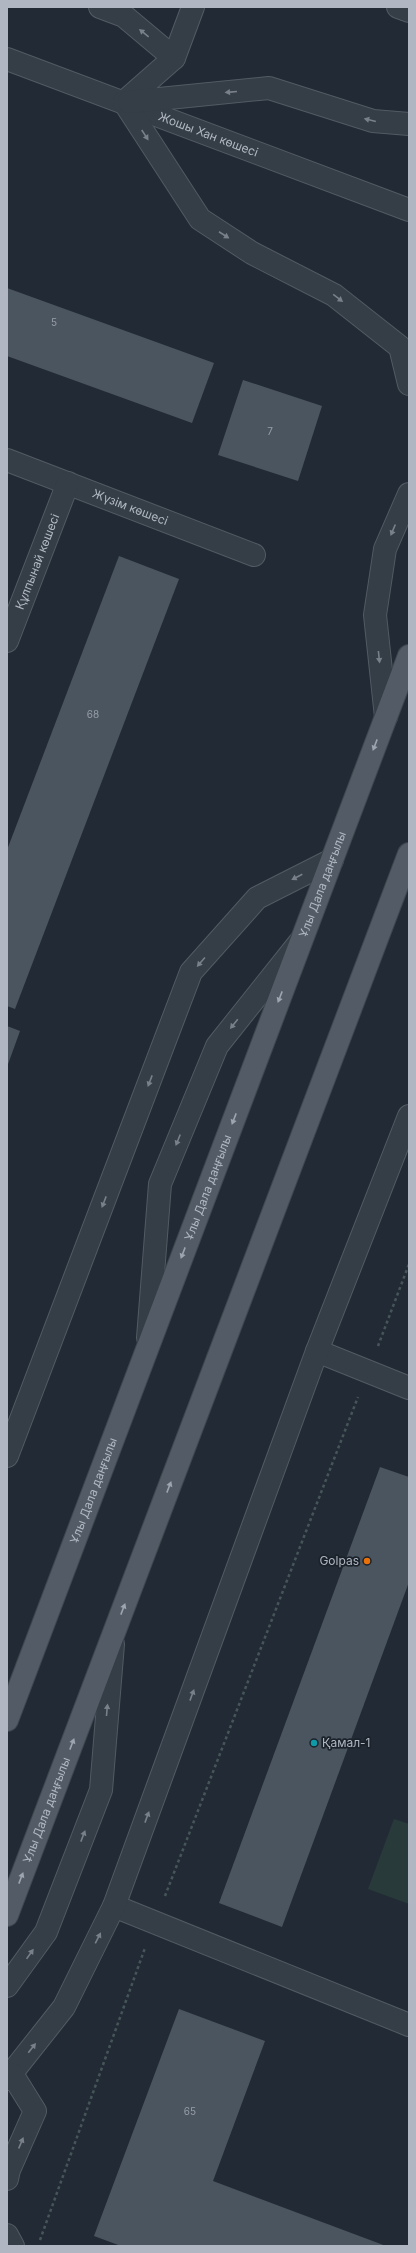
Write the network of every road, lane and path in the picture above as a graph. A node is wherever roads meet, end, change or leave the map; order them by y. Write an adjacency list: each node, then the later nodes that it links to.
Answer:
1 (100, 7): 5 (street, one-way to 1)
2 (193, 7): 5 (street)
3 (398, 7): 4 (street)
4 (409, 11)
5 (174, 58): 7 (street)
6 (7, 59): 7 (street, Жошы Хан көшесі)
7 (124, 102): 8 (street, one-way to 7); 9 (street, Жошы Хан көшесі); 10 (street, one-way to 10)
8 (409, 124)
9 (409, 210)
10 (409, 384)
11 (7, 460): 12 (street, Жүзім көшесі)
12 (68, 483): 14 (street, Жүзім көшесі); 15 (street, Құлпынай көшесі)
13 (409, 494): 17 (street, one-way to 17)
14 (254, 555)
15 (7, 641)
16 (409, 656): 17 (main road, Ұлы Дала даңғылы)
17 (386, 717): 19 (main road, Ұлы Дала даңғылы, one-way to 19)
18 (409, 854): 28 (main road, Ұлы Дала даңғылы, one-way to 18)
19 (332, 860): 20 (main road, Ұлы Дала даңғылы); 27 (street, one-way to 27)
20 (302, 939): 23 (main road, Ұлы Дала даңғылы, one-way to 23); 23 (street, one-way to 23)
21 (409, 1116): 24 (street)
22 (409, 1264): 25 (path)
23 (148, 1347): 29 (main road, Ұлы Дала даңғылы)
24 (317, 1351): 25 (street); 30 (street, one-way to 24)
25 (368, 1371): 26 (street); 32 (path)
26 (409, 1388)
27 (7, 1456)
28 (114, 1634): 31 (main road, Ұлы Дала даңғылы, one-way to 28); 33 (street, one-way to 28)
29 (7, 1720)
30 (114, 1906): 32 (street); 35 (street, one-way to 30)
31 (7, 1915)
32 (154, 1922): 34 (street); 39 (path)
33 (7, 1986)
34 (409, 2025)
35 (9, 2076): 36 (street, one-way to 35)
36 (7, 2179)
37 (7, 2235): 38 (street)
38 (13, 2246)
39 (38, 2246)

